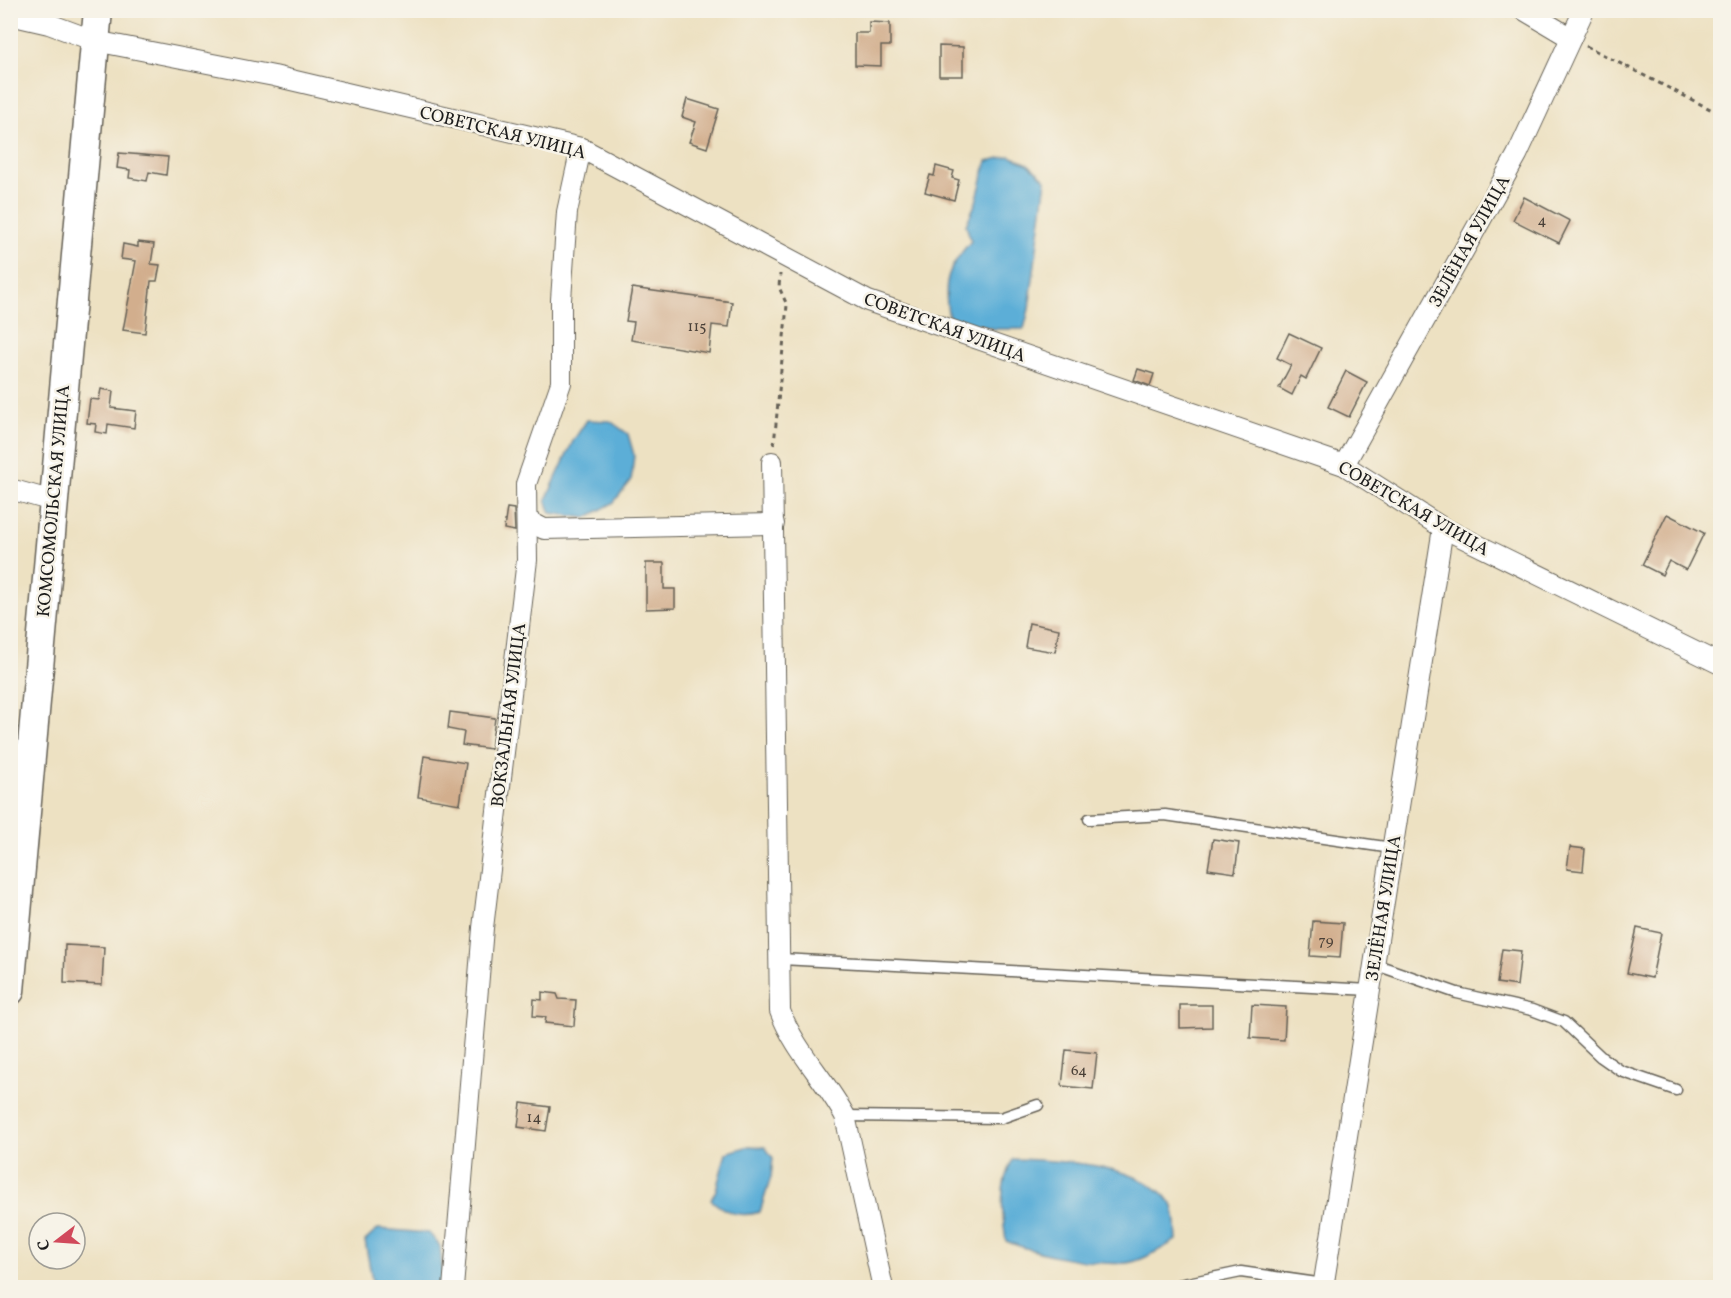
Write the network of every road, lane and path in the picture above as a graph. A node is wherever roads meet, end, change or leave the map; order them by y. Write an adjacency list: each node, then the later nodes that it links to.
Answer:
1 (98, 10): 6 (street, КОМСОМОЛЬСКАЯ УЛИЦА)
2 (1524, 10): 5 (street)
3 (1584, 10): 5 (street, ЗЕЛЁНАЯ УЛИЦА)
4 (10, 15): 6 (street, СОВЕТСКАЯ УЛИЦА)
5 (1571, 38): 7 (path); 11 (street, ЗЕЛЁНАЯ УЛИЦА)
6 (96, 41): 8 (street, СОВЕТСКАЯ УЛИЦА); 13 (street, КОМСОМОЛЬСКАЯ УЛИЦА)
7 (1720, 114)
8 (581, 148): 9 (street, СОВЕТСКАЯ УЛИЦА); 14 (street, ВОКЗАЛЬНАЯ УЛИЦА)
9 (782, 256): 10 (path); 11 (street, СОВЕТСКАЯ УЛИЦА)
10 (772, 462): 15 (street)
11 (1344, 465): 16 (street, СОВЕТСКАЯ УЛИЦА)
12 (10, 489): 13 (street)
13 (53, 501): 19 (street, КОМСОМОЛЬСКАЯ УЛИЦА)
14 (527, 520): 15 (street); 29 (street, ВОКЗАЛЬНАЯ УЛИЦА)
15 (774, 524): 21 (street)
16 (1443, 528): 17 (street, СОВЕТСКАЯ УЛИЦА); 20 (street, ЗЕЛЁНАЯ УЛИЦА)
17 (1720, 664)
18 (1089, 819): 20 (lane)
19 (17, 834): 24 (street, КОМСОМОЛЬСКАЯ УЛИЦА)
20 (1392, 848): 22 (street, ЗЕЛЁНАЯ УЛИЦА)
21 (781, 959): 23 (lane); 27 (street)
22 (1374, 964): 23 (street, ЗЕЛЁНАЯ УЛИЦА); 25 (lane)
23 (1370, 990): 28 (street, ЗЕЛЁНАЯ УЛИЦА)
24 (10, 991)
25 (1676, 1090)
26 (1038, 1105): 27 (lane)
27 (845, 1116): 30 (street)
28 (1324, 1286): 31 (lane)
29 (453, 1287)
30 (883, 1287)
31 (1164, 1287)

